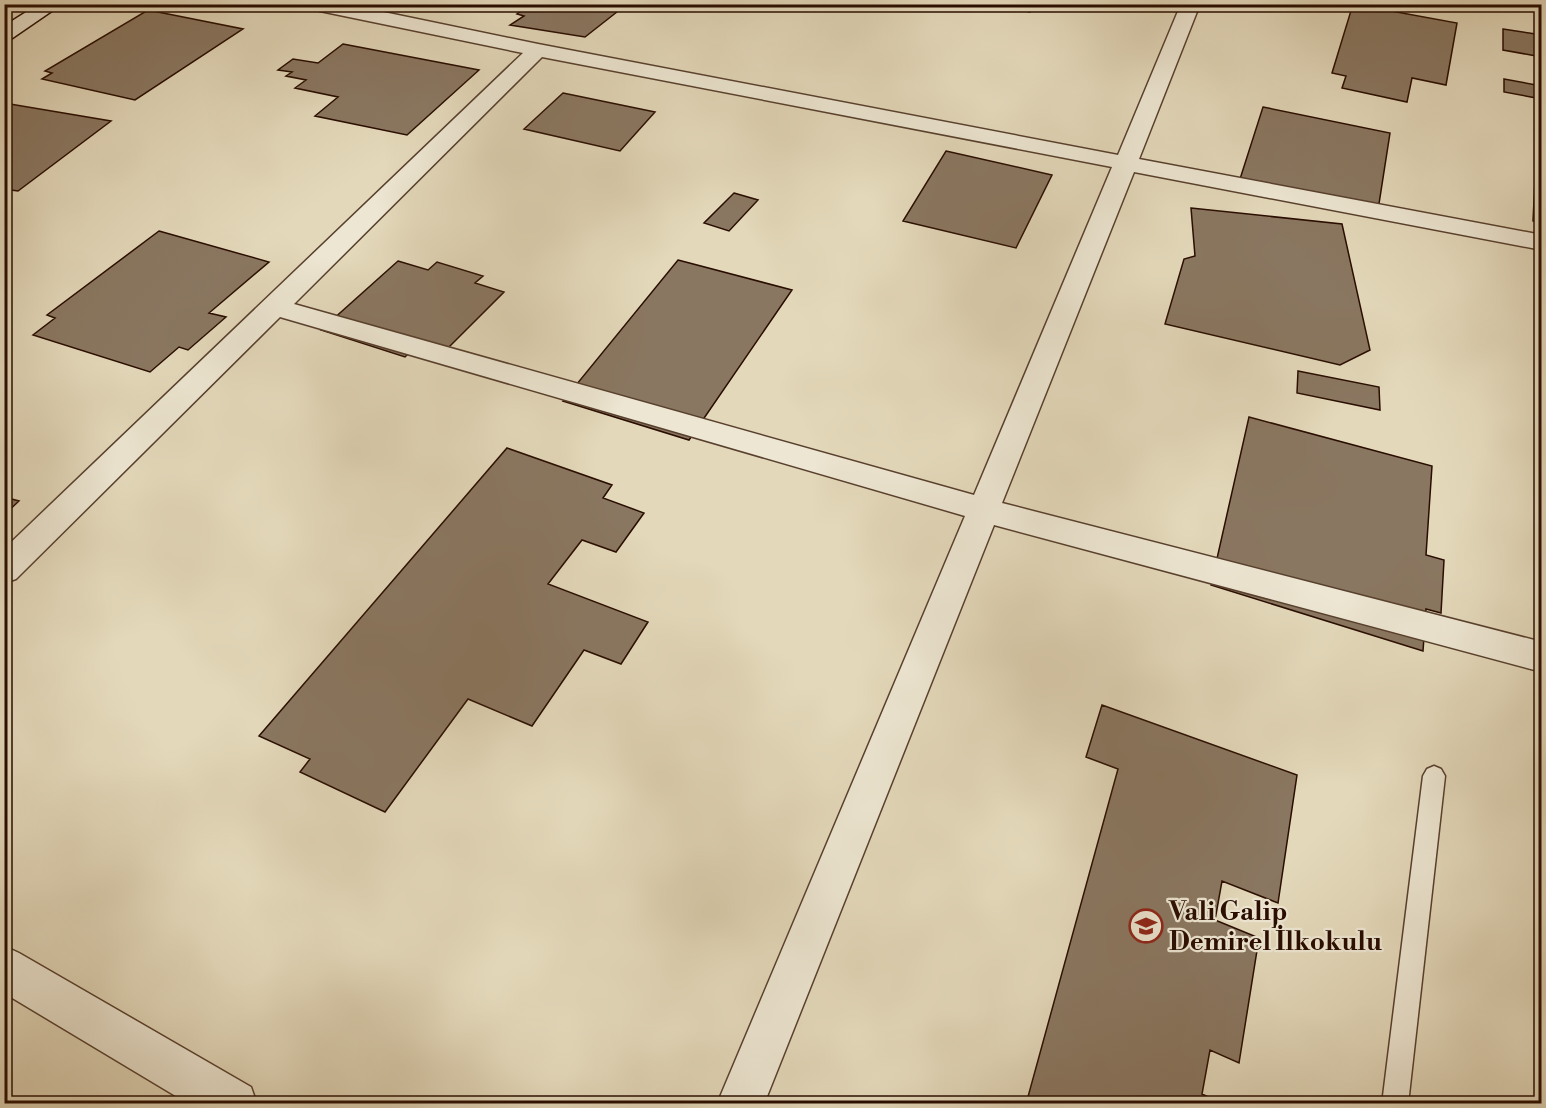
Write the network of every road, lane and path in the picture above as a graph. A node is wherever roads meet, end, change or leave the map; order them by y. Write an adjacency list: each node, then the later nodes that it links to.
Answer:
1 (53, 4): 4 (street)
2 (315, 4): 5 (street)
3 (1191, 4): 6 (street)
4 (4, 35)
5 (538, 50): 6 (street); 8 (street)
6 (1126, 164): 7 (street); 9 (street)
7 (1542, 243)
8 (274, 308): 9 (street); 10 (street)
9 (984, 510): 11 (street); 15 (street)
10 (4, 570)
11 (1542, 657)
12 (1434, 776): 16 (lane)
13 (4, 968): 14 (street)
14 (234, 1104)
15 (740, 1104)
16 (1395, 1104)

